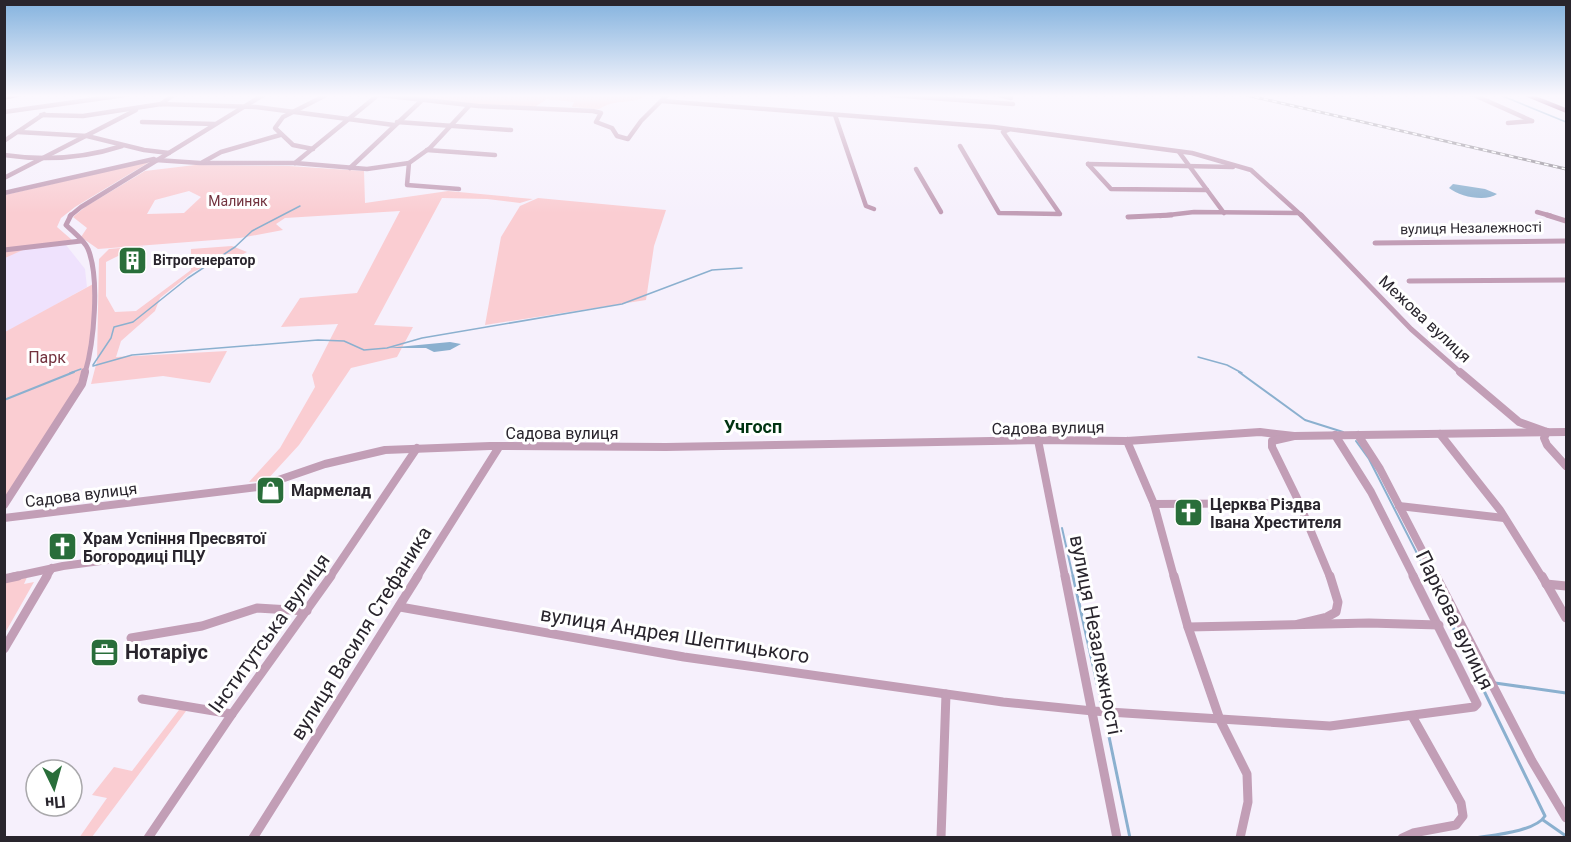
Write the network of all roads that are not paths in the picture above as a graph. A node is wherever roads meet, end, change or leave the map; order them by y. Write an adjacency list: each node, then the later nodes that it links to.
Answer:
1 (58, 134): 13 (street)
2 (90, 134): 13 (street)
3 (199, 134): 19 (street)
4 (332, 134): 16 (street)
5 (385, 134): 29 (street)
6 (441, 134): 17 (street)
7 (616, 134): 8 (street)
8 (631, 134)
9 (841, 134): 36 (street)
10 (1005, 134): 15 (street)
11 (1049, 134): 18 (street)
12 (280, 135): 16 (street); 25 (street)
13 (87, 136): 14 (street); 23 (street)
14 (124, 145): 19 (street); 23 (street)
15 (960, 146)
16 (313, 149): 26 (street)
17 (427, 150): 21 (street); 27 (street)
18 (1179, 152): 28 (street); 30 (street)
19 (169, 153): 22 (street)
20 (4, 155): 23 (street)
21 (495, 155)
22 (162, 157): 24 (street); 35 (street)
23 (38, 160): 32 (street)
24 (156, 160): 25 (street); 43 (street)
25 (200, 163): 26 (street)
26 (295, 163): 29 (street)
27 (409, 163): 29 (street); 33 (street)
28 (1188, 166): 30 (street); 34 (street); 34 (street)
29 (350, 168)
30 (1245, 168): 37 (street, Межова вулиця)
31 (916, 169): 38 (street)
32 (4, 178)
33 (459, 189)
34 (1207, 190): 40 (street)
35 (4, 192)
36 (874, 209)
37 (1297, 211): 40 (street); 49 (street, Межова вулиця)
38 (941, 212)
39 (1537, 212): 42 (street)
40 (1224, 213): 41 (street)
41 (1128, 217)
42 (1566, 221)
43 (81, 241): 46 (street); 62 (street)
44 (1566, 241): 45 (street, вулиця Незалежності)
45 (1376, 243)
46 (4, 250)
47 (1566, 280): 48 (street)
48 (1409, 281)
49 (1547, 432): 50 (street, Садова вулиця); 51 (street, Садова вулиця); 59 (street)
50 (1566, 432)
51 (1440, 434): 53 (street, Садова вулиця); 65 (street)
52 (1335, 435): 53 (street, Садова вулиця); 54 (street, Садова вулиця); 75 (street, Паркова вулиця)
53 (1358, 435): 63 (street)
54 (1294, 436): 56 (street, Садова вулиця); 60 (street)
55 (1038, 440): 56 (street, Садова вулиця); 57 (street, Садова вулиця); 81 (street, вулиця Незалежності)
56 (1127, 441): 61 (street)
57 (499, 447): 58 (street, Садова вулиця); 71 (street, вулиця Василя Стефаника)
58 (417, 448): 64 (street, Садова вулиця); 72 (street, Інститутська вулиця)
59 (1566, 466)
60 (1298, 503): 61 (street); 74 (street)
61 (1154, 504): 76 (street)
62 (4, 505)
63 (1399, 506): 65 (street); 85 (street)
64 (4, 518)
65 (1504, 518): 69 (street)
66 (123, 558): 67 (street)
67 (52, 568): 68 (street); 78 (street)
68 (4, 579)
69 (1546, 584): 70 (street); 73 (street)
70 (1566, 586)
71 (400, 608): 79 (street, вулиця Андрея Шептицького); 87 (street, вулиця Василя Стефаника)
72 (307, 611): 77 (street); 82 (street, Інститутська вулиця)
73 (1566, 618)
74 (1298, 624): 75 (street); 76 (street)
75 (1439, 625): 83 (street, Паркова вулиця)
76 (1188, 627): 84 (street)
77 (131, 638)
78 (4, 649)
79 (946, 694): 81 (street, вулиця Андрея Шептицького); 88 (street)
80 (142, 699): 82 (street)
81 (1094, 711): 84 (street, Паркова вулиця); 89 (street, вулиця Незалежності)
82 (232, 714): 86 (street, Інститутська вулиця)
83 (1412, 716): 84 (street, Паркова вулиця); 91 (street)
84 (1220, 720): 90 (street)
85 (1566, 818)
86 (148, 837)
87 (253, 837)
88 (941, 837)
89 (1117, 837)
90 (1240, 837)
91 (1402, 837)

